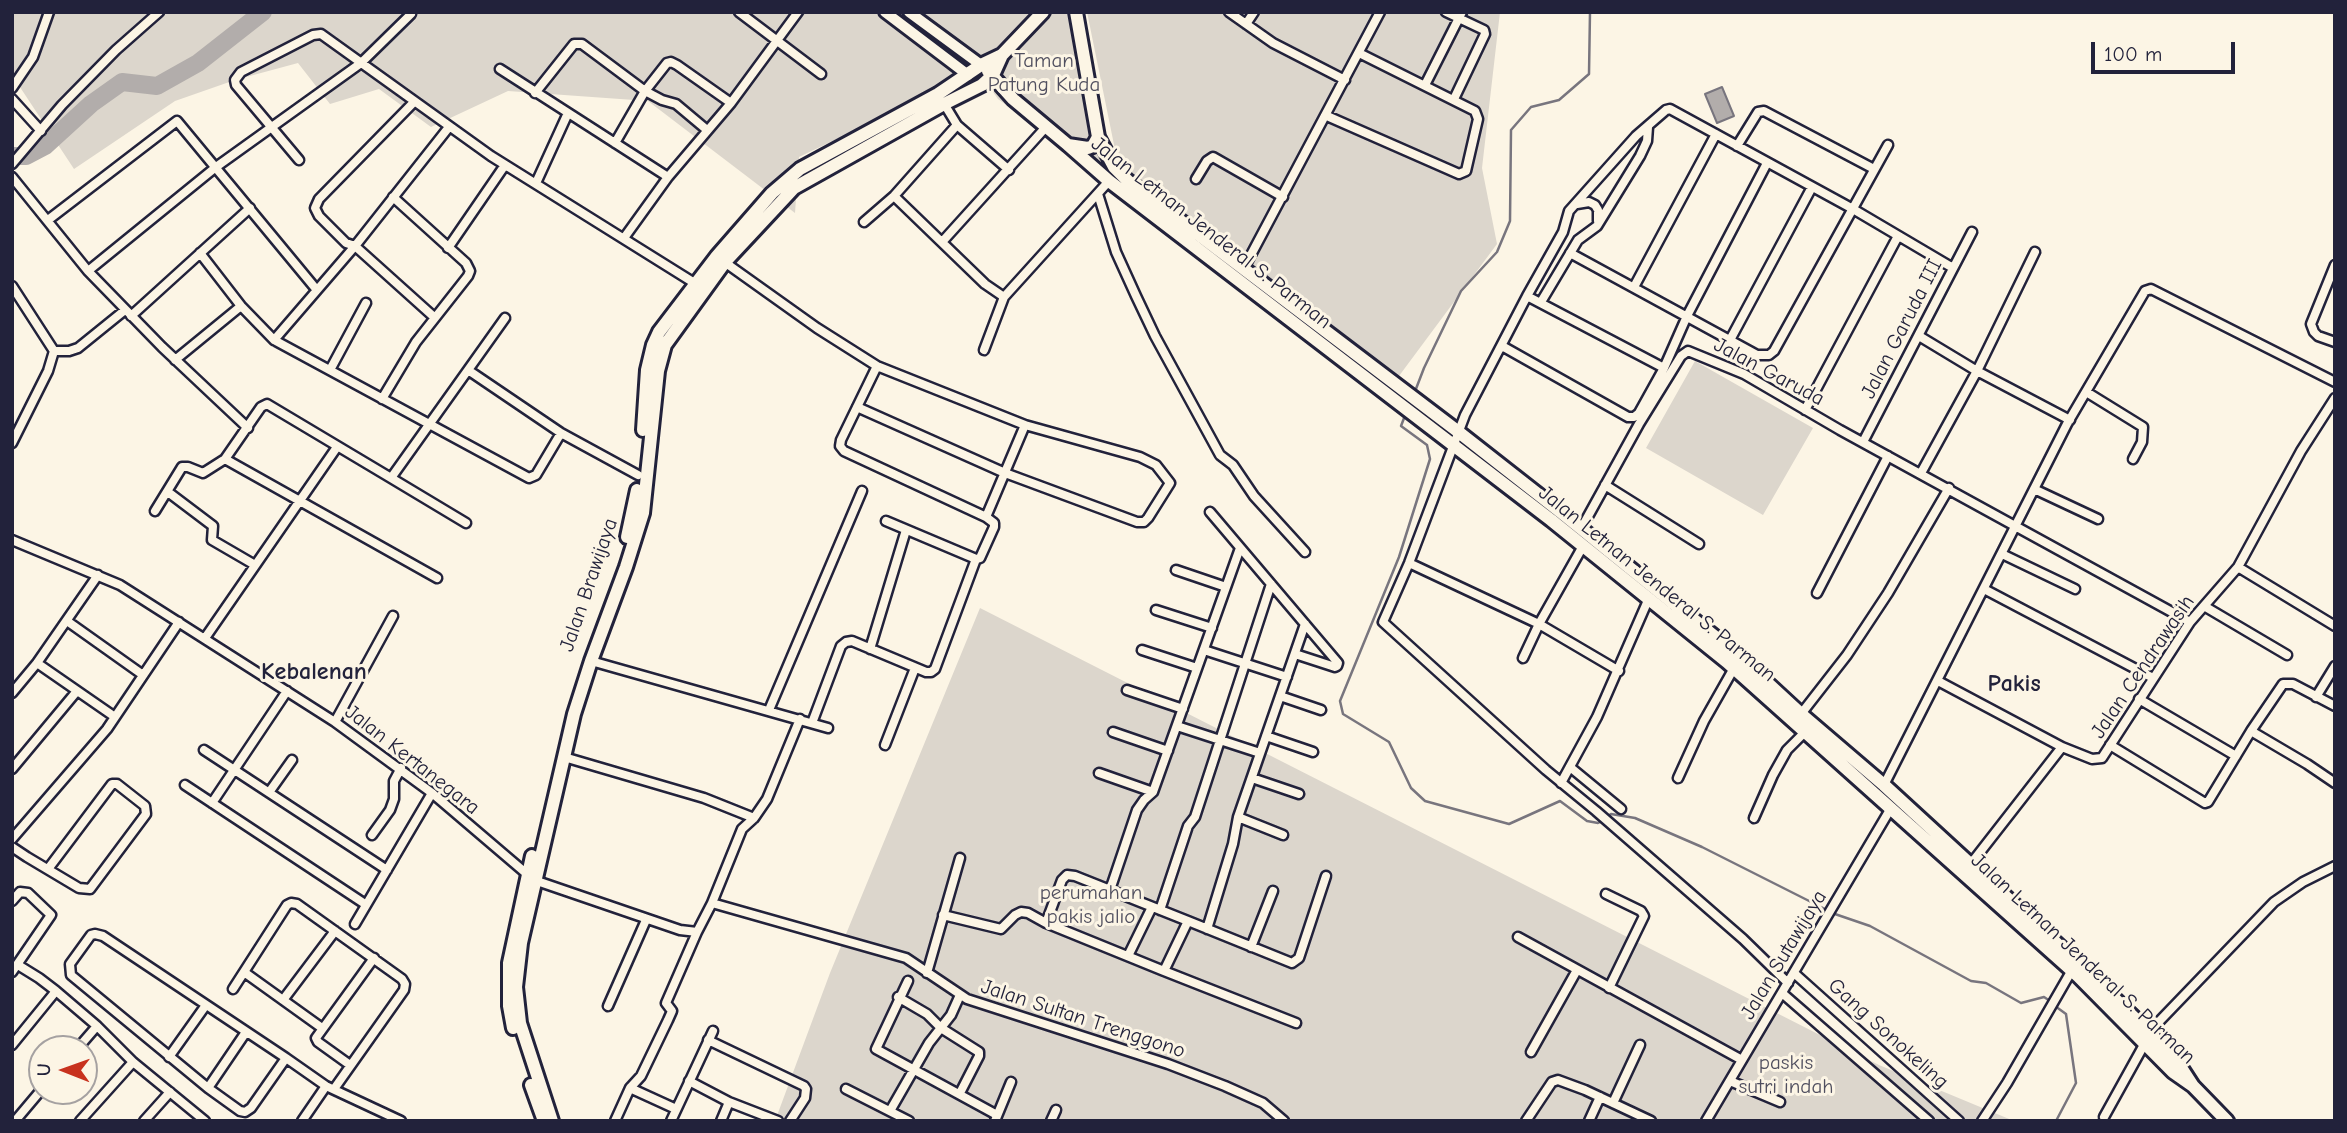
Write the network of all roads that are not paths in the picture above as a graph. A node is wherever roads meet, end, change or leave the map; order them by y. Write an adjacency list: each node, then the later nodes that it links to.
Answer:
1 (49, 12): 28 (street)
2 (159, 12): 45 (street)
3 (738, 12): 16 (street)
4 (798, 12): 16 (street)
5 (885, 12): 23 (main road)
6 (909, 12): 20 (main road)
7 (1043, 12): 18 (highway)
8 (1076, 12): 47 (highway, Jalan Letnan Jenderal S. Parman)
9 (1229, 12): 15 (street)
10 (1254, 12): 15 (street)
11 (1446, 12): 14 (street)
12 (1378, 13): 17 (street)
13 (411, 15): 19 (street)
14 (1460, 15): 27 (street); 34 (street)
15 (1247, 24): 25 (street)
16 (776, 42): 22 (street); 36 (street)
17 (1359, 53): 25 (street); 27 (street)
18 (1002, 55): 20 (highway, Jalan Brawijaya); 24 (highway)
19 (361, 63): 35 (street); 43 (street); 43 (street)
20 (981, 65): 23 (highway, Jalan Brawijaya); 24 (highway)
21 (500, 69): 30 (street)
22 (821, 74)
23 (968, 75): 26 (highway); 32 (highway, Jalan Brawijaya)
24 (993, 75): 26 (highway, Jalan Brawijaya); 33 (highway)
25 (1345, 80): 38 (street)
26 (982, 85): 32 (highway, Jalan Brawijaya); 33 (highway)
27 (1425, 85): 34 (street)
28 (12, 88)
29 (645, 90): 30 (street); 36 (street); 44 (street); 48 (street)
30 (535, 93): 37 (street)
31 (12, 99): 45 (street)
32 (942, 99): 39 (street); 84 (highway, Jalan Brawijaya)
33 (1013, 99): 41 (highway, Jalan Letnan Jenderal S. Parman)
34 (1454, 99): 38 (street)
35 (414, 102): 40 (street); 79 (street)
36 (731, 103): 44 (street)
37 (568, 113): 48 (street); 63 (street)
38 (1327, 116): 68 (street)
39 (957, 125): 58 (street); 66 (street)
40 (449, 127): 55 (street); 67 (street)
41 (1046, 127): 49 (highway, Jalan Letnan Jenderal S. Parman); 58 (street)
42 (1648, 127): 46 (street); 69 (street); 74 (street)
43 (271, 128): 52 (street); 56 (street)
44 (707, 130): 60 (street)
45 (41, 131): 54 (street)
46 (1716, 134): 51 (street); 91 (street)
47 (1098, 136): 49 (highway); 86 (highway, Jalan Letnan Jenderal S. Parman)
48 (615, 143): 60 (street)
49 (1068, 145): 62 (highway, Jalan Letnan Jenderal S. Parman)
50 (1888, 145): 57 (street)
51 (1737, 146): 53 (street); 57 (street)
52 (299, 160)
53 (1767, 163): 64 (street); 99 (street)
54 (12, 164)
55 (505, 165): 63 (street); 80 (street)
56 (216, 167): 70 (street); 72 (street); 88 (street)
57 (1874, 169): 71 (street)
58 (1009, 170): 78 (street)
59 (12, 177): 72 (street)
60 (668, 177): 77 (street)
61 (1196, 179): 68 (street)
62 (1109, 181): 65 (street); 115 (highway, Jalan Letnan Jenderal S. Parman)
63 (536, 183): 77 (street)
64 (1812, 187): 71 (street); 104 (street)
65 (1098, 194): 94 (street); 157 (street)
66 (894, 196): 73 (street); 78 (street)
67 (393, 197): 79 (street); 80 (street)
68 (1283, 197): 86 (street)
69 (1577, 204): 74 (street); 93 (street)
70 (250, 208): 82 (street); 92 (street)
71 (1853, 208): 76 (street); 104 (street)
72 (48, 220): 88 (street)
73 (864, 222)
74 (1598, 222): 83 (street)
75 (1972, 232): 87 (street, Jalan Garuda III)
76 (1898, 236): 87 (street); 121 (street)
77 (624, 238): 89 (street)
78 (942, 242): 94 (street)
79 (355, 246): 92 (street); 100 (street)
80 (448, 248): 100 (street)
81 (2035, 252): 114 (street)
82 (200, 253): 97 (street); 98 (street)
83 (1570, 253): 91 (street); 95 (street)
84 (721, 259): 89 (highway, Jalan Brawijaya); 110 (street); 189 (highway, Jalan Brawijaya)
85 (2335, 265): 105 (street)
86 (1244, 268): 115 (highway, Jalan Letnan Jenderal S. Parman)
87 (1953, 268): 102 (street, Jalan Garuda III)
88 (88, 271): 98 (street)
89 (696, 284): 136 (highway, Jalan Brawijaya)
90 (12, 286): 108 (street)
91 (1634, 287): 99 (street)
92 (316, 289): 103 (street)
93 (1527, 296): 95 (street); 106 (street)
94 (1004, 297): 107 (street)
95 (1541, 302): 111 (street)
96 (366, 303): 112 (street)
97 (241, 306): 103 (street); 109 (street)
98 (128, 313): 108 (street); 109 (street)
99 (1686, 316): 104 (street); 111 (street)
100 (434, 317): 119 (street)
101 (505, 318): 113 (street)
102 (1919, 336): 114 (street); 129 (street, Jalan Garuda III)
103 (274, 340): 112 (street)
104 (1730, 340)
105 (2335, 342)
106 (1502, 346): 111 (street); 127 (street)
107 (984, 350)
108 (54, 351): 128 (street)
109 (175, 360): 123 (street)
110 (877, 366): 120 (street); 125 (street)
111 (1664, 368)
112 (330, 370): 119 (street)
113 (468, 370): 124 (street); 126 (street)
114 (1977, 371): 122 (street); 135 (street)
115 (1381, 382): 127 (highway, Jalan Letnan Jenderal S. Parman)
116 (2335, 382): 117 (street)
117 (2088, 393): 122 (street); 133 (street)
118 (2335, 398): 162 (street, Jalan Cendrawasih)
119 (382, 399): 124 (street)
120 (858, 407): 134 (street); 146 (street)
121 (1805, 410): 129 (street, Jalan Garuda); 138 (street, Jalan Garuda)
122 (2070, 420): 140 (street)
123 (242, 423): 130 (street); 132 (street)
124 (428, 425): 126 (street); 137 (street)
125 (1025, 425): 134 (street); 134 (street)
126 (561, 433): 136 (street)
127 (1454, 437): 151 (highway, Jalan Letnan Jenderal S. Parman); 155 (highway, Jalan Letnan Jenderal S. Parman); 160 (street)
128 (12, 443)
129 (1863, 443): 131 (street, Jalan Garuda)
130 (337, 447): 137 (street); 143 (street)
131 (1888, 456): 135 (street, Jalan Garuda); 170 (street)
132 (225, 458): 142 (street); 143 (street)
133 (2133, 459)
134 (1004, 473): 146 (street)
135 (1921, 473): 139 (street, Jalan Garuda)
136 (638, 475): 265 (highway, Jalan Brawijaya)
137 (391, 478): 149 (street)
138 (1605, 485): 151 (street, Jalan Garuda); 154 (street)
139 (1949, 488): 150 (street, Jalan Garuda); 212 (street)
140 (2034, 489): 147 (street); 150 (street)
141 (862, 491): 210 (street)
142 (168, 492): 144 (street); 161 (street)
143 (301, 500): 161 (street); 165 (street)
144 (155, 512)
145 (1210, 512): 156 (street)
146 (986, 517): 159 (street)
147 (2098, 519)
148 (886, 521): 152 (street)
149 (466, 523)
150 (2015, 527): 158 (street); 177 (street, Jalan Garuda)
151 (1581, 529): 212 (highway, Jalan Letnan Jenderal S. Parman)
152 (906, 530): 159 (street); 183 (street)
153 (12, 540): 164 (street, Jalan Kertanegara)
154 (1699, 544)
155 (1583, 546): 171 (highway, Jalan Letnan Jenderal S. Parman); 179 (street)
156 (1240, 548): 166 (street); 167 (street)
157 (1305, 552)
158 (2002, 554): 168 (street); 169 (street)
159 (976, 559): 193 (street)
160 (1409, 563): 179 (street); 241 (street)
161 (256, 565): 182 (street)
162 (2238, 567): 172 (street, Jalan Cendrawasih); 180 (street)
163 (1176, 570): 167 (street)
164 (98, 575): 175 (street); 176 (street, Jalan Kertanegara)
165 (437, 578)
166 (1271, 584): 178 (street); 191 (street)
167 (1226, 587): 181 (street)
168 (1984, 589): 199 (street); 200 (street)
169 (2075, 589)
170 (1817, 593)
171 (1648, 598): 195 (highway, Jalan Letnan Jenderal S. Parman); 196 (street)
172 (2204, 606): 177 (street, Jalan Cendrawasih); 187 (street)
173 (1156, 610): 181 (street)
174 (393, 616): 215 (street)
175 (67, 621): 190 (street); 197 (street)
176 (179, 622): 182 (street, Jalan Kertanegara); 197 (street)
177 (2190, 622): 199 (street, Jalan Cendrawasih)
178 (1305, 624): 186 (street); 186 (street)
179 (1539, 624): 188 (street); 196 (street)
180 (2335, 626)
181 (1212, 628): 185 (street)
182 (205, 638): 203 (street, Jalan Kertanegara)
183 (870, 649): 193 (street); 216 (street)
184 (1142, 650): 194 (street)
185 (1204, 650): 191 (street); 194 (street)
186 (1295, 653): 198 (street)
187 (2287, 655)
188 (1523, 658)
189 (591, 661): 210 (street); 232 (highway, Jalan Brawijaya)
190 (37, 663): 202 (street); 204 (street)
191 (1245, 663): 198 (street); 223 (street)
192 (2335, 666): 206 (street)
193 (915, 667): 224 (street)
194 (1197, 668): 209 (street)
195 (1734, 668): 221 (highway, Jalan Letnan Jenderal S. Parman); 240 (street)
196 (1619, 671): 234 (street)
197 (143, 676): 213 (street)
198 (1287, 677): 205 (street)
199 (2153, 678): 207 (street, Jalan Cendrawasih)
200 (1938, 681): 226 (street); 244 (street)
201 (1127, 690): 209 (street)
202 (77, 691): 213 (street); 236 (street)
203 (287, 691): 215 (street, Jalan Kertanegara); 237 (street)
204 (12, 693)
205 (1280, 696): 211 (street); 222 (street)
206 (2316, 697): 208 (street); 219 (street)
207 (2139, 699): 225 (street, Jalan Cendrawasih); 231 (street)
208 (2335, 706)
209 (1183, 709): 217 (street)
210 (769, 710): 214 (street)
211 (1321, 710)
212 (1801, 714): 244 (highway, Jalan Letnan Jenderal S. Parman)
213 (115, 717): 257 (street)
214 (800, 719): 216 (street); 253 (street)
215 (335, 722): 235 (street, Jalan Kertanegara)
216 (812, 723): 218 (street)
217 (1177, 726): 223 (street); 228 (street)
218 (828, 728)
219 (2250, 731): 231 (street); 242 (street)
220 (1113, 732): 228 (street)
221 (1805, 732): 250 (highway, Jalan Letnan Jenderal S. Parman); 254 (street)
222 (1266, 736): 229 (street); 230 (street)
223 (1220, 740): 230 (street); 272 (street)
224 (885, 745)
225 (2110, 745): 226 (street, Jalan Cendrawasih); 231 (street)
226 (2062, 747): 260 (street, Jalan Cendrawasih)
227 (204, 750): 237 (street)
228 (1168, 751): 246 (street)
229 (1312, 752)
230 (1260, 753): 239 (street)
231 (2236, 755)
232 (564, 757): 253 (street); 265 (highway, Jalan Brawijaya)
233 (292, 760): 245 (street)
234 (1570, 767): 241 (street); 251 (street)
235 (401, 768): 247 (street, Jalan Kertanegara); 255 (street)
236 (12, 769)
237 (235, 770): 245 (street); 249 (street)
238 (1099, 773): 246 (street)
239 (1252, 778): 248 (street); 252 (street)
240 (1678, 778)
241 (1561, 783): 293 (street)
242 (2335, 783)
243 (185, 785): 249 (street)
244 (1884, 785): 260 (highway, Jalan Letnan Jenderal S. Parman)
245 (270, 792): 263 (street)
246 (1153, 792): 266 (street)
247 (432, 793): 263 (street); 265 (street, Jalan Kertanegara)
248 (1299, 794)
249 (212, 803): 271 (street)
250 (1891, 807): 287 (highway, Jalan Letnan Jenderal S. Parman); 291 (street, Jalan Sutawijaya)
251 (1621, 809)
252 (1238, 817): 256 (street); 278 (street)
253 (754, 818): 270 (street)
254 (1754, 818)
255 (372, 835)
256 (1283, 835)
257 (12, 839)
258 (12, 846): 262 (street)
259 (960, 858): 273 (street)
260 (1970, 865): 310 (highway, Jalan Letnan Jenderal S. Parman)
261 (2335, 866): 310 (street)
262 (48, 869): 262 (street)
263 (387, 870): 271 (street)
264 (1326, 876): 282 (street)
265 (530, 878): 274 (street); 348 (highway, Jalan Brawijaya); 349 (highway, Jalan Brawijaya)
266 (1110, 890): 272 (street); 276 (street)
267 (1273, 891): 282 (street)
268 (1606, 894): 294 (street)
269 (12, 901): 285 (street)
270 (712, 903): 280 (street); 290 (street, Jalan Sultan Trenggono)
271 (365, 904): 277 (street)
272 (1156, 908): 275 (street); 283 (street)
273 (943, 915): 276 (street); 290 (street)
274 (646, 920): 280 (street); 302 (street)
275 (1188, 921): 278 (street); 288 (street)
276 (1046, 923): 283 (street)
277 (355, 925)
278 (1207, 929): 282 (street)
279 (335, 931): 284 (street); 289 (street); 300 (street)
280 (697, 932): 326 (street)
281 (1518, 937): 286 (street)
282 (1251, 947)
283 (1128, 956): 288 (street)
284 (374, 958): 306 (street); 319 (street)
285 (15, 969): 296 (street)
286 (1577, 970): 294 (street); 314 (street)
287 (2072, 970): 310 (highway, Jalan Letnan Jenderal S. Parman); 363 (street)
288 (1164, 971): 304 (street)
289 (244, 972): 295 (street); 300 (street)
290 (927, 972): 298 (street, Jalan Sultan Trenggono)
291 (1794, 973): 293 (street, Jalan Sutawijaya); 362 (street, Gang Sonokeling)
292 (908, 981): 299 (street)
293 (1788, 983): 297 (street, Jalan Sutawijaya)
294 (1609, 988): 317 (street)
295 (233, 989)
296 (56, 992): 305 (street); 312 (street)
297 (1782, 993): 317 (street, Jalan Sutawijaya); 361 (street)
298 (960, 995): 303 (street); 356 (street, Jalan Sultan Trenggono)
299 (898, 997): 303 (street); 320 (street)
300 (283, 1000): 306 (street)
301 (206, 1005): 307 (street); 315 (street); 315 (street)
302 (608, 1006)
303 (946, 1021): 320 (street); 329 (street)
304 (1296, 1023)
305 (97, 1026): 309 (street); 318 (street)
306 (322, 1028): 319 (street)
307 (246, 1031): 316 (street); 324 (street)
308 (713, 1031): 311 (street)
309 (89, 1035)
310 (2147, 1037): 338 (street); 364 (highway, Jalan Letnan Jenderal S. Parman)
311 (708, 1040): 321 (street); 353 (street)
312 (12, 1045)
313 (1640, 1045): 332 (street)
314 (1531, 1052)
315 (169, 1057): 324 (street)
316 (286, 1058): 324 (street); 325 (street)
317 (1742, 1060): 322 (street, Jalan Sutawijaya)
318 (133, 1062): 328 (street); 343 (street)
319 (350, 1065): 325 (street)
320 (912, 1070): 329 (street); 336 (street)
321 (689, 1081): 331 (street); 337 (street)
322 (1730, 1081): 333 (street); 360 (street, Jalan Sutawijaya)
323 (1011, 1082): 340 (street)
324 (208, 1088)
325 (330, 1088): 339 (street); 346 (street)
326 (630, 1088): 337 (street); 350 (street)
327 (846, 1090): 336 (street)
328 (170, 1092): 344 (street); 345 (street)
329 (960, 1093): 340 (street)
330 (1600, 1097): 332 (street); 357 (street); 358 (street)
331 (729, 1102): 342 (street); 351 (street)
332 (1613, 1102): 359 (street)
333 (1780, 1102)
334 (28, 1105): 341 (street)
335 (1056, 1110): 355 (street)
336 (890, 1111): 354 (street)
337 (675, 1117)
338 (2104, 1117)
339 (389, 1118): 347 (street)
340 (996, 1118)
341 (15, 1119)
342 (767, 1119): 352 (street)
343 (79, 1121)
344 (144, 1121)
345 (205, 1121)
346 (302, 1121)
347 (401, 1121)
348 (544, 1121)
349 (552, 1121)
350 (615, 1121)
351 (720, 1121)
352 (778, 1121)
353 (790, 1121)
354 (909, 1121)
355 (1051, 1121)
356 (1284, 1121)
357 (1526, 1121)
358 (1589, 1121)
359 (1651, 1121)
360 (1706, 1121)
361 (1930, 1121)
362 (1959, 1121)
363 (1982, 1121)
364 (2227, 1121)

